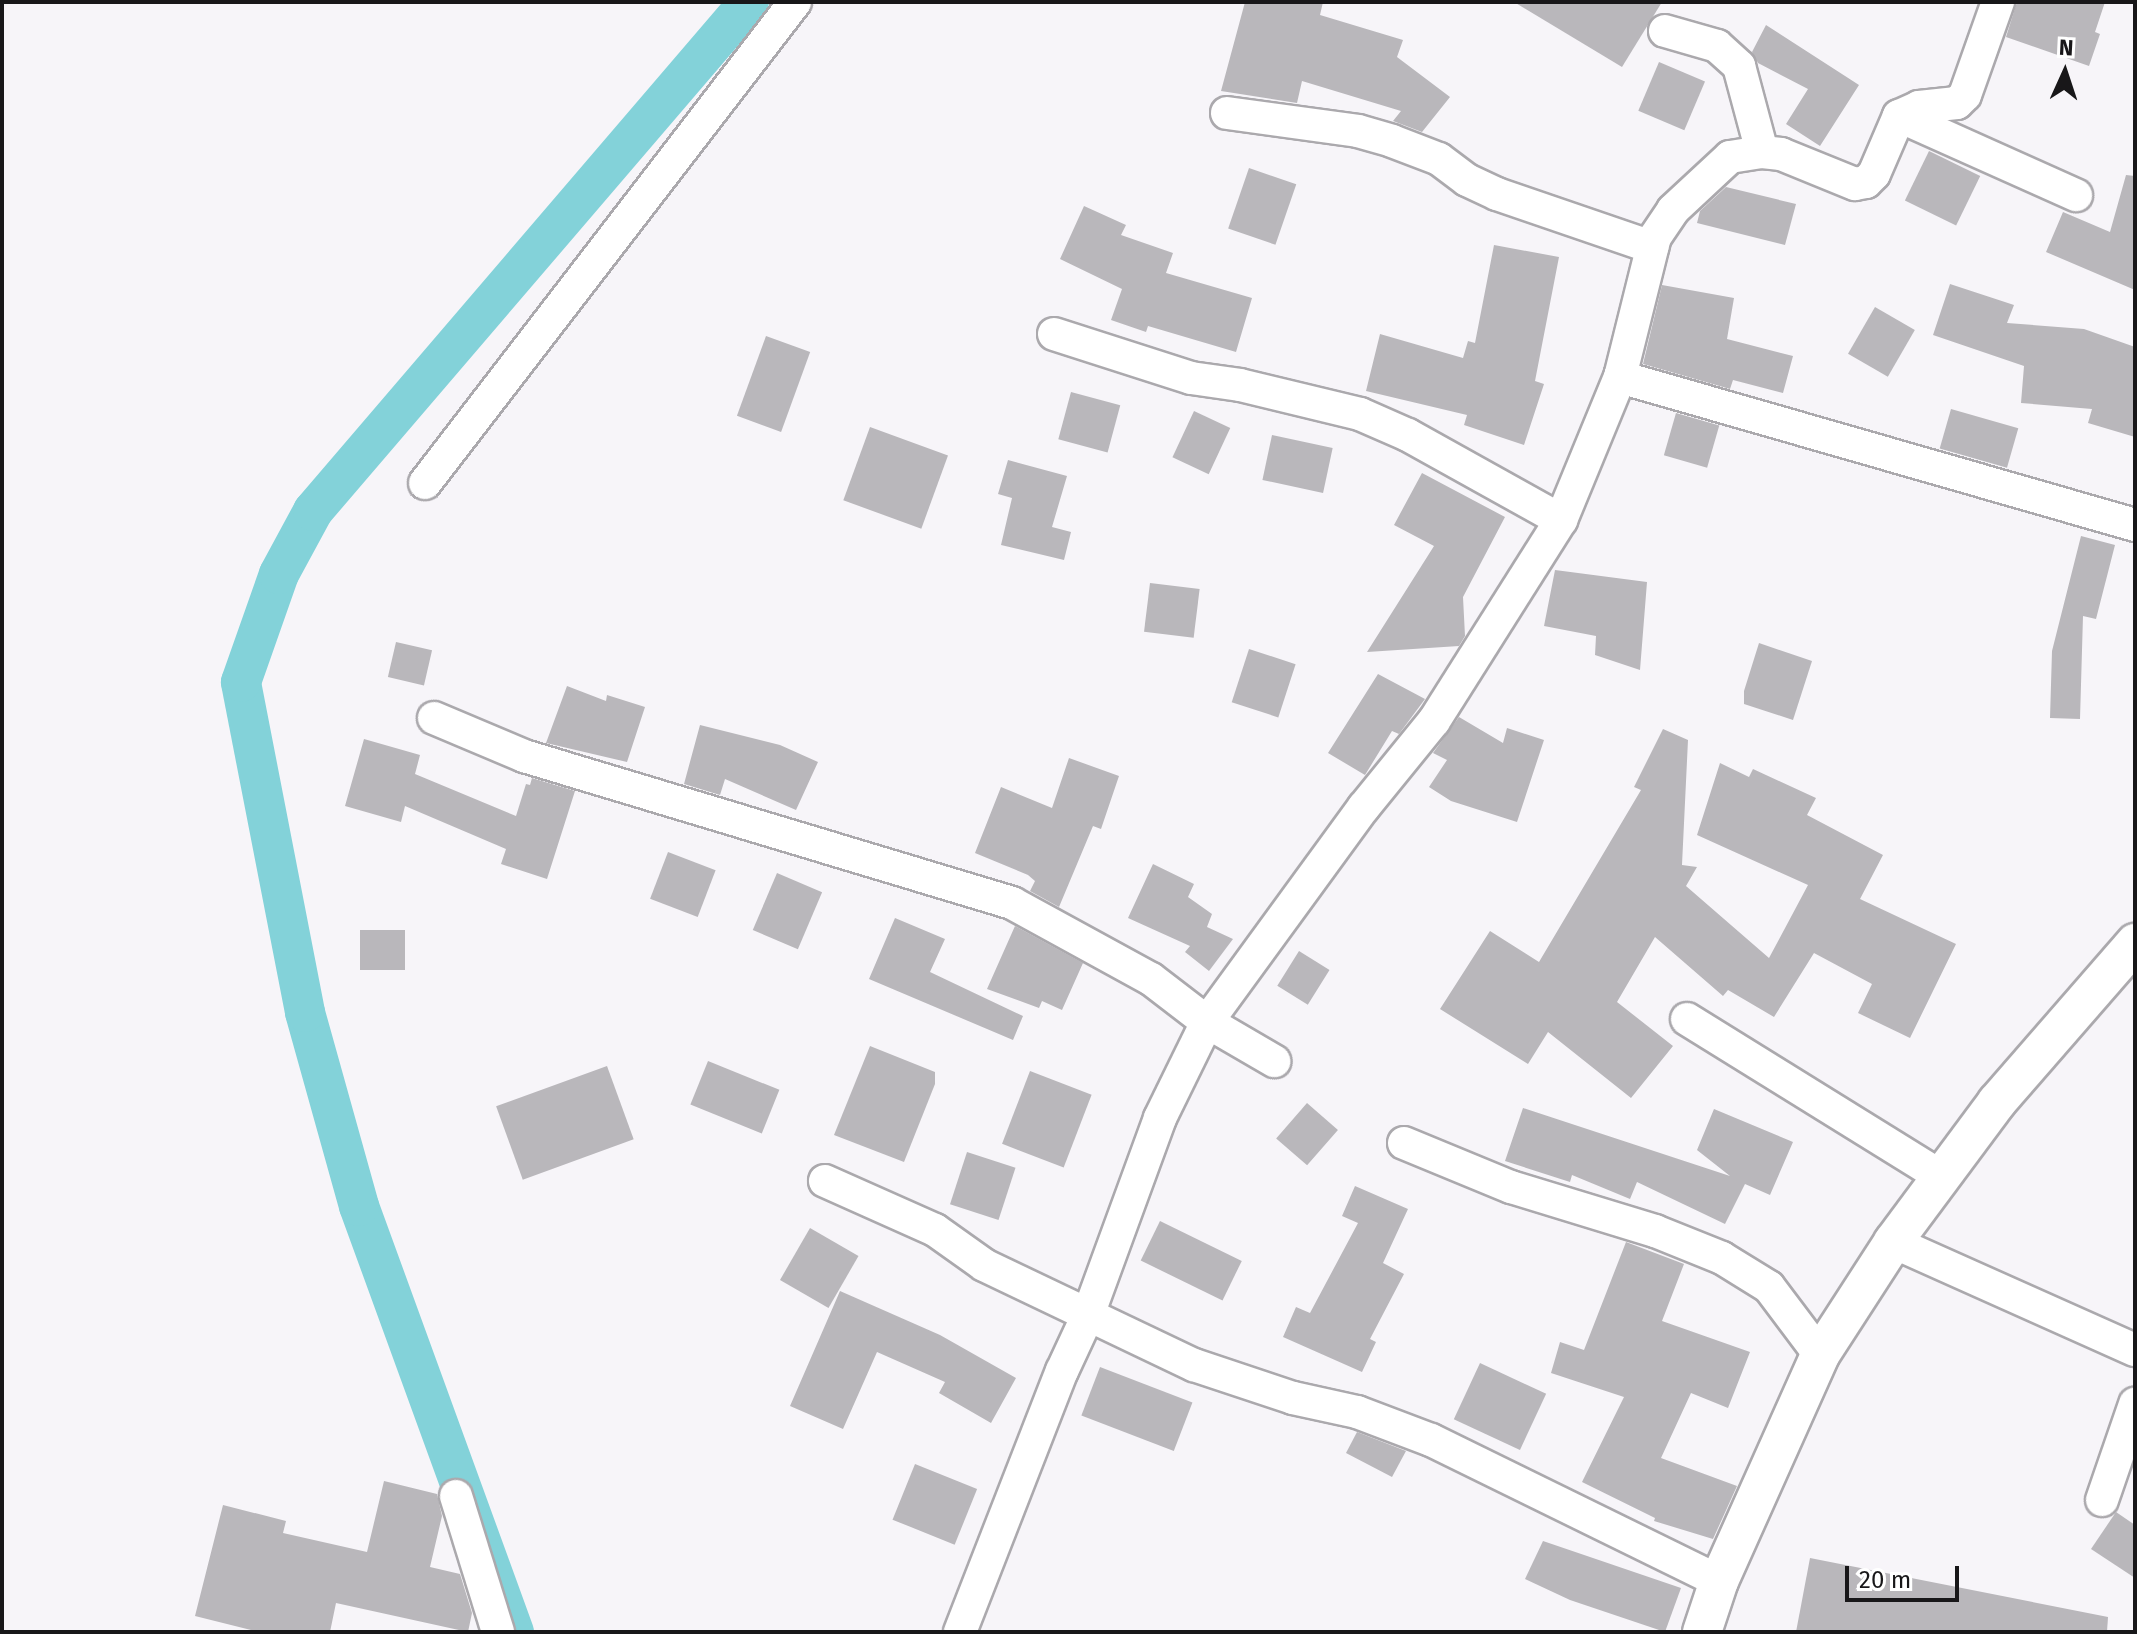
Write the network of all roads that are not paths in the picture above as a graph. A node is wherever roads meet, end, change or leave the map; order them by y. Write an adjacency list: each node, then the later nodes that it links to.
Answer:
1 (795, 2): 11 (street)
2 (1998, 2): 5 (street)
3 (1665, 31): 6 (street)
4 (1227, 113): 8 (street)
5 (1899, 116): 6 (street); 7 (street)
6 (1762, 152): 8 (street)
7 (2076, 195)
8 (1652, 247): 10 (street)
9 (1054, 334): 12 (street)
10 (1620, 377): 12 (street); 13 (street)
11 (425, 483)
12 (1561, 520): 17 (street)
13 (2135, 525)
14 (434, 718): 17 (street)
15 (2135, 943): 20 (street)
16 (1687, 1019): 20 (street)
17 (1207, 1022): 18 (street); 23 (street)
18 (1274, 1061)
19 (1404, 1143): 25 (street)
20 (1942, 1177): 22 (street)
21 (825, 1181): 23 (street)
22 (1893, 1242): 24 (street); 25 (street)
23 (1088, 1315): 29 (street); 31 (street)
24 (2135, 1350)
25 (1820, 1355): 29 (street)
26 (2135, 1404): 28 (street)
27 (456, 1496): 30 (street)
28 (2102, 1500)
29 (1719, 1581): 32 (street)
30 (498, 1632)
31 (960, 1632)
32 (1702, 1632)

